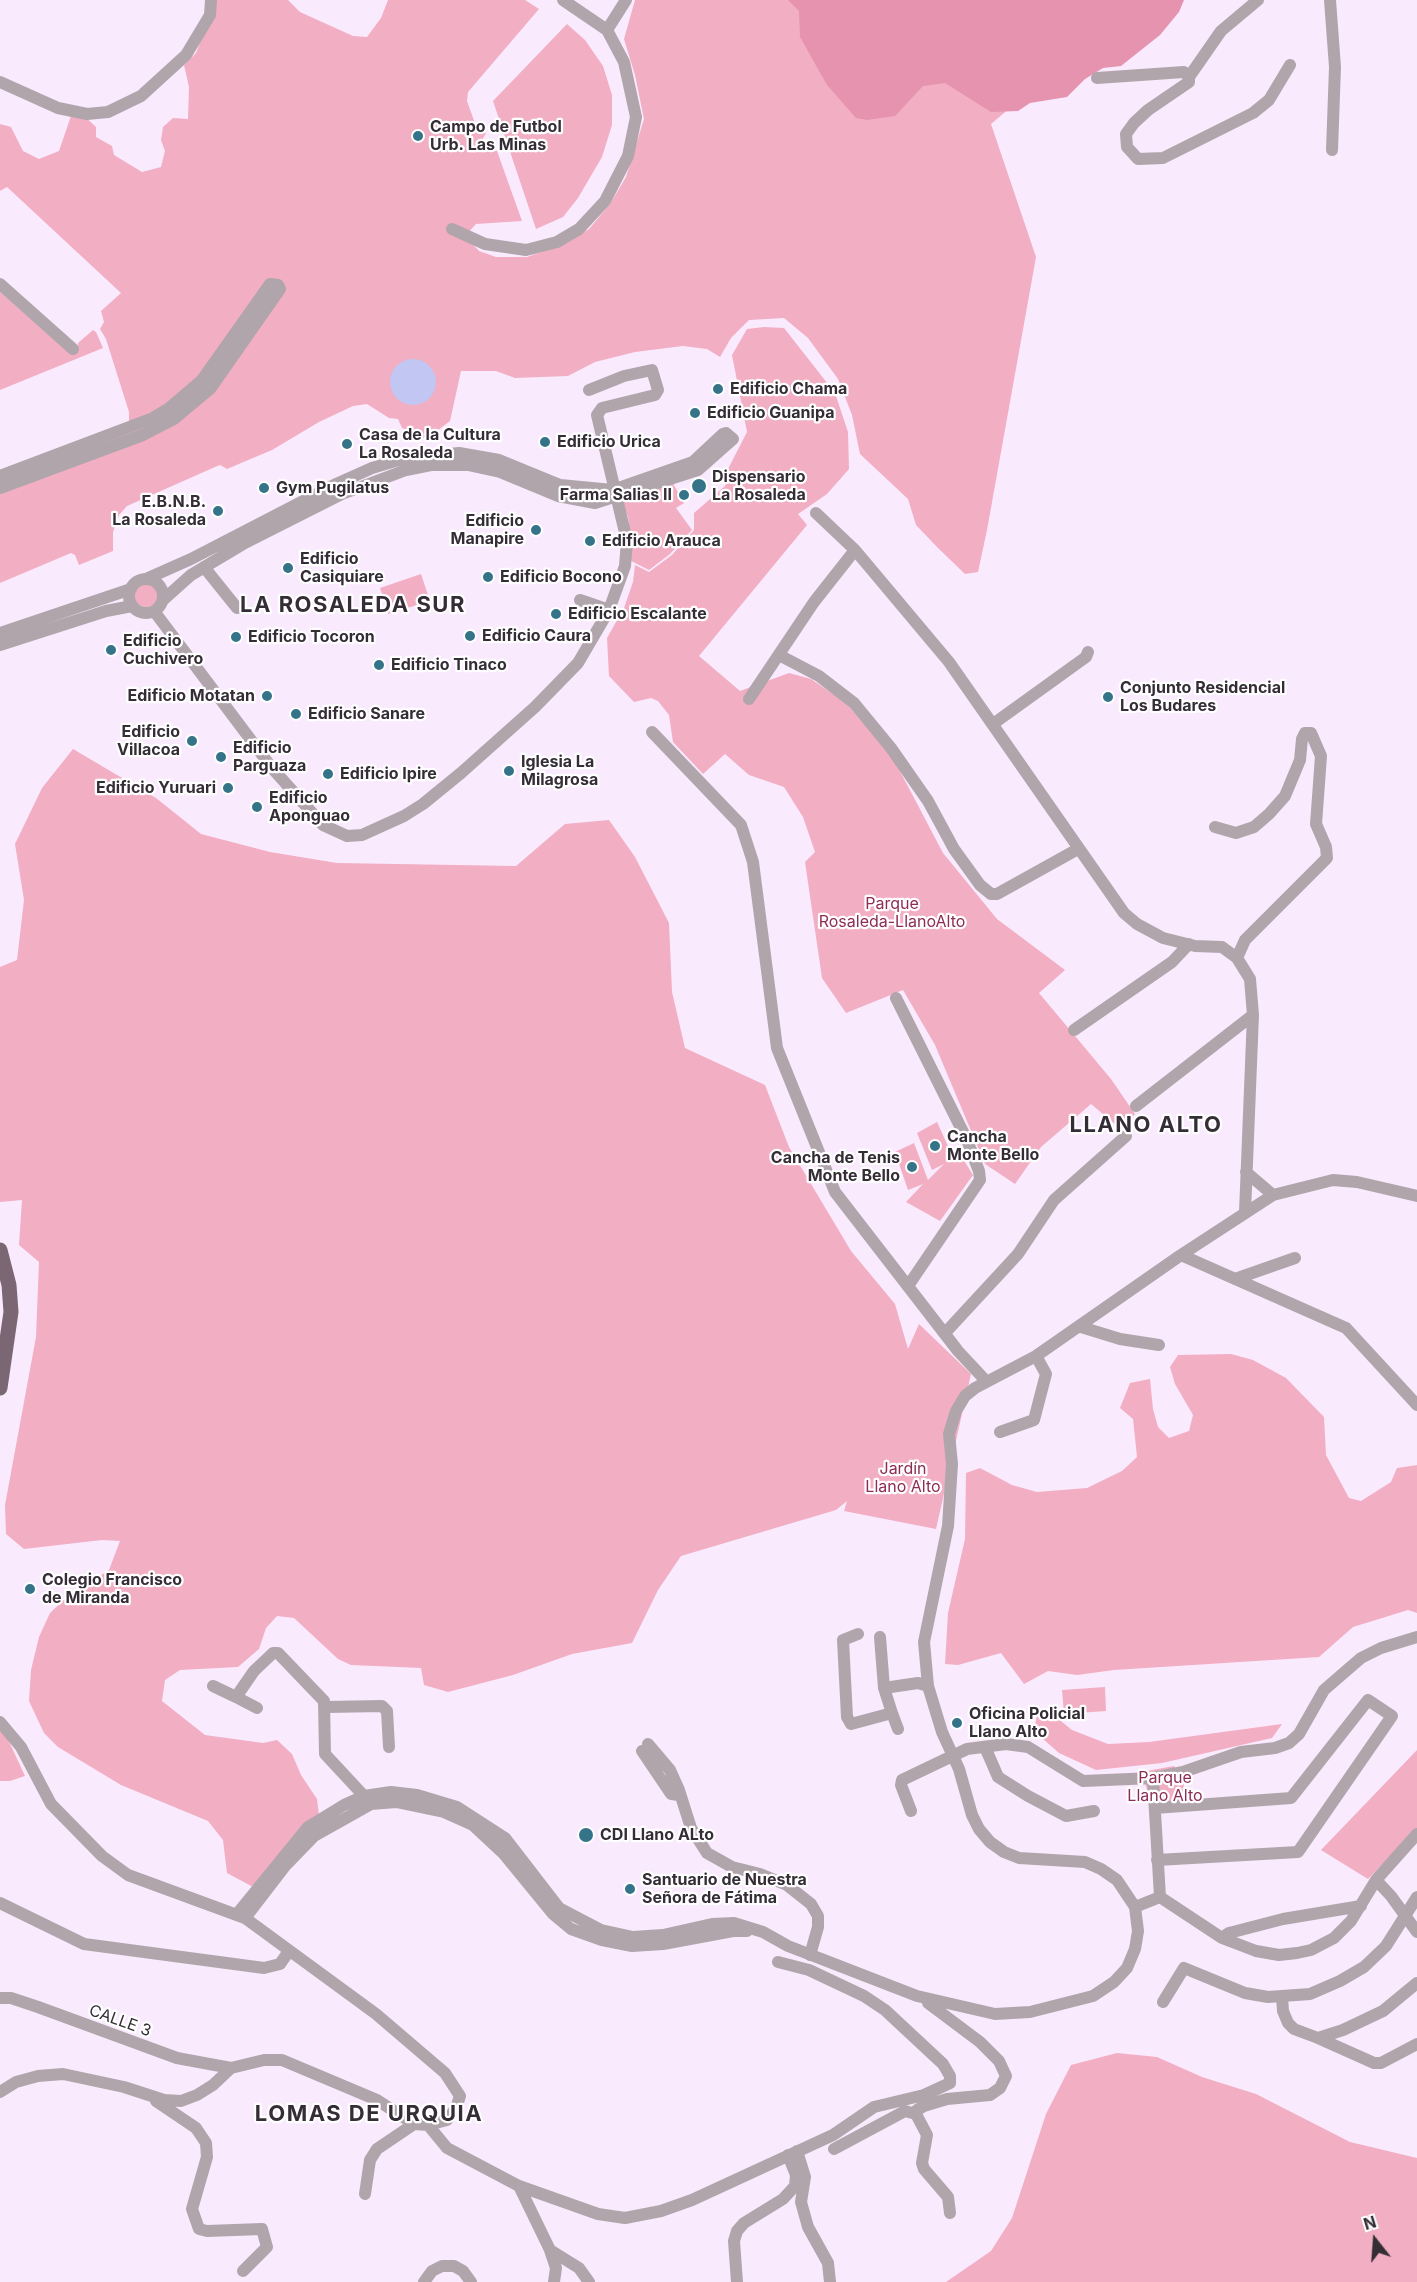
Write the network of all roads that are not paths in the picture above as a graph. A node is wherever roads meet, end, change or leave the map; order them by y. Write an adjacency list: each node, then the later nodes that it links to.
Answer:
1 (212, 0): 10 (street)
2 (562, 0): 6 (street)
3 (626, 0): 6 (street)
4 (1258, 0): 8 (street)
5 (1330, 0): 11 (street)
6 (607, 30): 12 (street)
7 (1290, 65): 8 (street)
8 (1189, 77): 9 (street)
9 (1097, 78)
10 (0, 82)
11 (1332, 150)
12 (452, 229)
13 (0, 284): 14 (street)
14 (73, 350)
15 (589, 390): 19 (street)
16 (104, 442): 16 (street); 17 (street); 18 (street)
17 (0, 476)
18 (0, 488)
19 (614, 494): 19 (street); 22 (street); 23 (street); 29 (street)
20 (816, 513): 21 (street)
21 (855, 550): 34 (street); 36 (street)
22 (204, 567): 25 (street); 28 (street)
23 (146, 579): 24 (street); 25 (street)
24 (130, 589): 27 (street); 31 (street)
25 (162, 600): 30 (street)
26 (580, 600): 29 (street)
27 (132, 606): 30 (street); 32 (street)
28 (237, 608)
29 (609, 610): 30 (street)
30 (154, 611)
31 (0, 633)
32 (0, 645)
33 (1088, 652): 36 (street)
34 (780, 655): 35 (street); 39 (street)
35 (749, 699)
36 (993, 724): 39 (street)
37 (651, 732): 61 (street)
38 (1215, 827): 41 (street)
39 (1078, 849): 40 (street)
40 (1163, 938): 42 (street); 45 (street)
41 (1245, 940): 43 (street); 44 (street)
42 (1190, 944): 43 (street); 45 (street)
43 (1222, 948): 44 (street)
44 (1237, 958): 47 (street)
45 (1172, 962): 48 (street)
46 (896, 998): 61 (street)
47 (1253, 1015): 49 (street); 50 (street)
48 (1074, 1030)
49 (1229, 1033): 50 (street); 51 (street)
50 (1253, 1053): 53 (street)
51 (1136, 1106)
52 (1126, 1136): 63 (street)
53 (1246, 1172): 54 (street); 56 (street)
54 (1273, 1195): 55 (street); 56 (street)
55 (1417, 1196)
56 (1245, 1212): 58 (street)
57 (0, 1250): 67 (main road)
58 (1181, 1255): 60 (street); 62 (street)
59 (1295, 1258): 60 (street)
60 (1235, 1279): 68 (street)
61 (908, 1286): 63 (street)
62 (1081, 1327): 64 (street); 65 (street)
63 (945, 1333): 66 (street)
64 (1159, 1345)
65 (1036, 1356): 66 (street); 69 (street)
66 (986, 1381): 74 (street)
67 (0, 1388)
68 (1417, 1405)
69 (1000, 1432)
70 (858, 1634): 79 (street)
71 (879, 1637): 75 (street)
72 (1417, 1637): 86 (street)
73 (213, 1686): 76 (street)
74 (928, 1686): 75 (street); 85 (street)
75 (884, 1688): 79 (street)
76 (236, 1697): 77 (street); 78 (street)
77 (326, 1707): 82 (street); 87 (street)
78 (257, 1708)
79 (892, 1713): 81 (street)
80 (0, 1722): 101 (street)
81 (898, 1729)
82 (389, 1747)
83 (645, 1748): 105 (street)
84 (986, 1748): 85 (street); 86 (street); 91 (street)
85 (953, 1755): 90 (street); 99 (street)
86 (1153, 1778): 89 (street)
87 (364, 1796): 88 (street); 101 (street)
88 (416, 1799): 101 (street); 105 (street)
89 (1155, 1808): 93 (street); 93 (street)
90 (911, 1810)
91 (1094, 1811)
92 (1417, 1834): 94 (street)
93 (1157, 1860): 95 (street)
94 (1376, 1880): 98 (street); 100 (street)
95 (1160, 1897): 99 (street); 103 (street)
96 (1417, 1898): 100 (street)
97 (0, 1903): 104 (street)
98 (1361, 1906): 103 (street); 103 (street)
99 (1135, 1907): 108 (street)
100 (1404, 1914): 102 (street); 109 (street)
101 (241, 1916): 104 (street)
102 (1417, 1932)
103 (1222, 1938)
104 (289, 1951): 119 (street)
105 (810, 1955): 108 (street)
106 (778, 1962): 121 (street)
107 (1417, 1983): 112 (street)
108 (917, 1996): 117 (street)
109 (1282, 1997): 111 (street); 112 (street)
110 (0, 1998): 114 (street, CALLE 3)
111 (1163, 2002)
112 (1318, 2038): 113 (street)
113 (1417, 2044)
114 (228, 2071): 116 (street); 118 (street)
115 (0, 2092): 116 (street)
116 (146, 2094): 126 (street)
117 (915, 2114): 120 (street); 124 (street)
118 (414, 2124): 119 (street); 123 (street)
119 (428, 2125): 122 (street)
120 (834, 2149)
121 (793, 2153): 122 (street); 131 (street); 132 (street)
122 (519, 2186): 125 (street)
123 (365, 2194)
124 (950, 2213)
125 (550, 2250): 129 (street); 130 (street)
126 (243, 2271)
127 (424, 2282): 128 (street)
128 (471, 2282)
129 (554, 2282)
130 (589, 2282)
131 (737, 2282)
132 (830, 2282)

